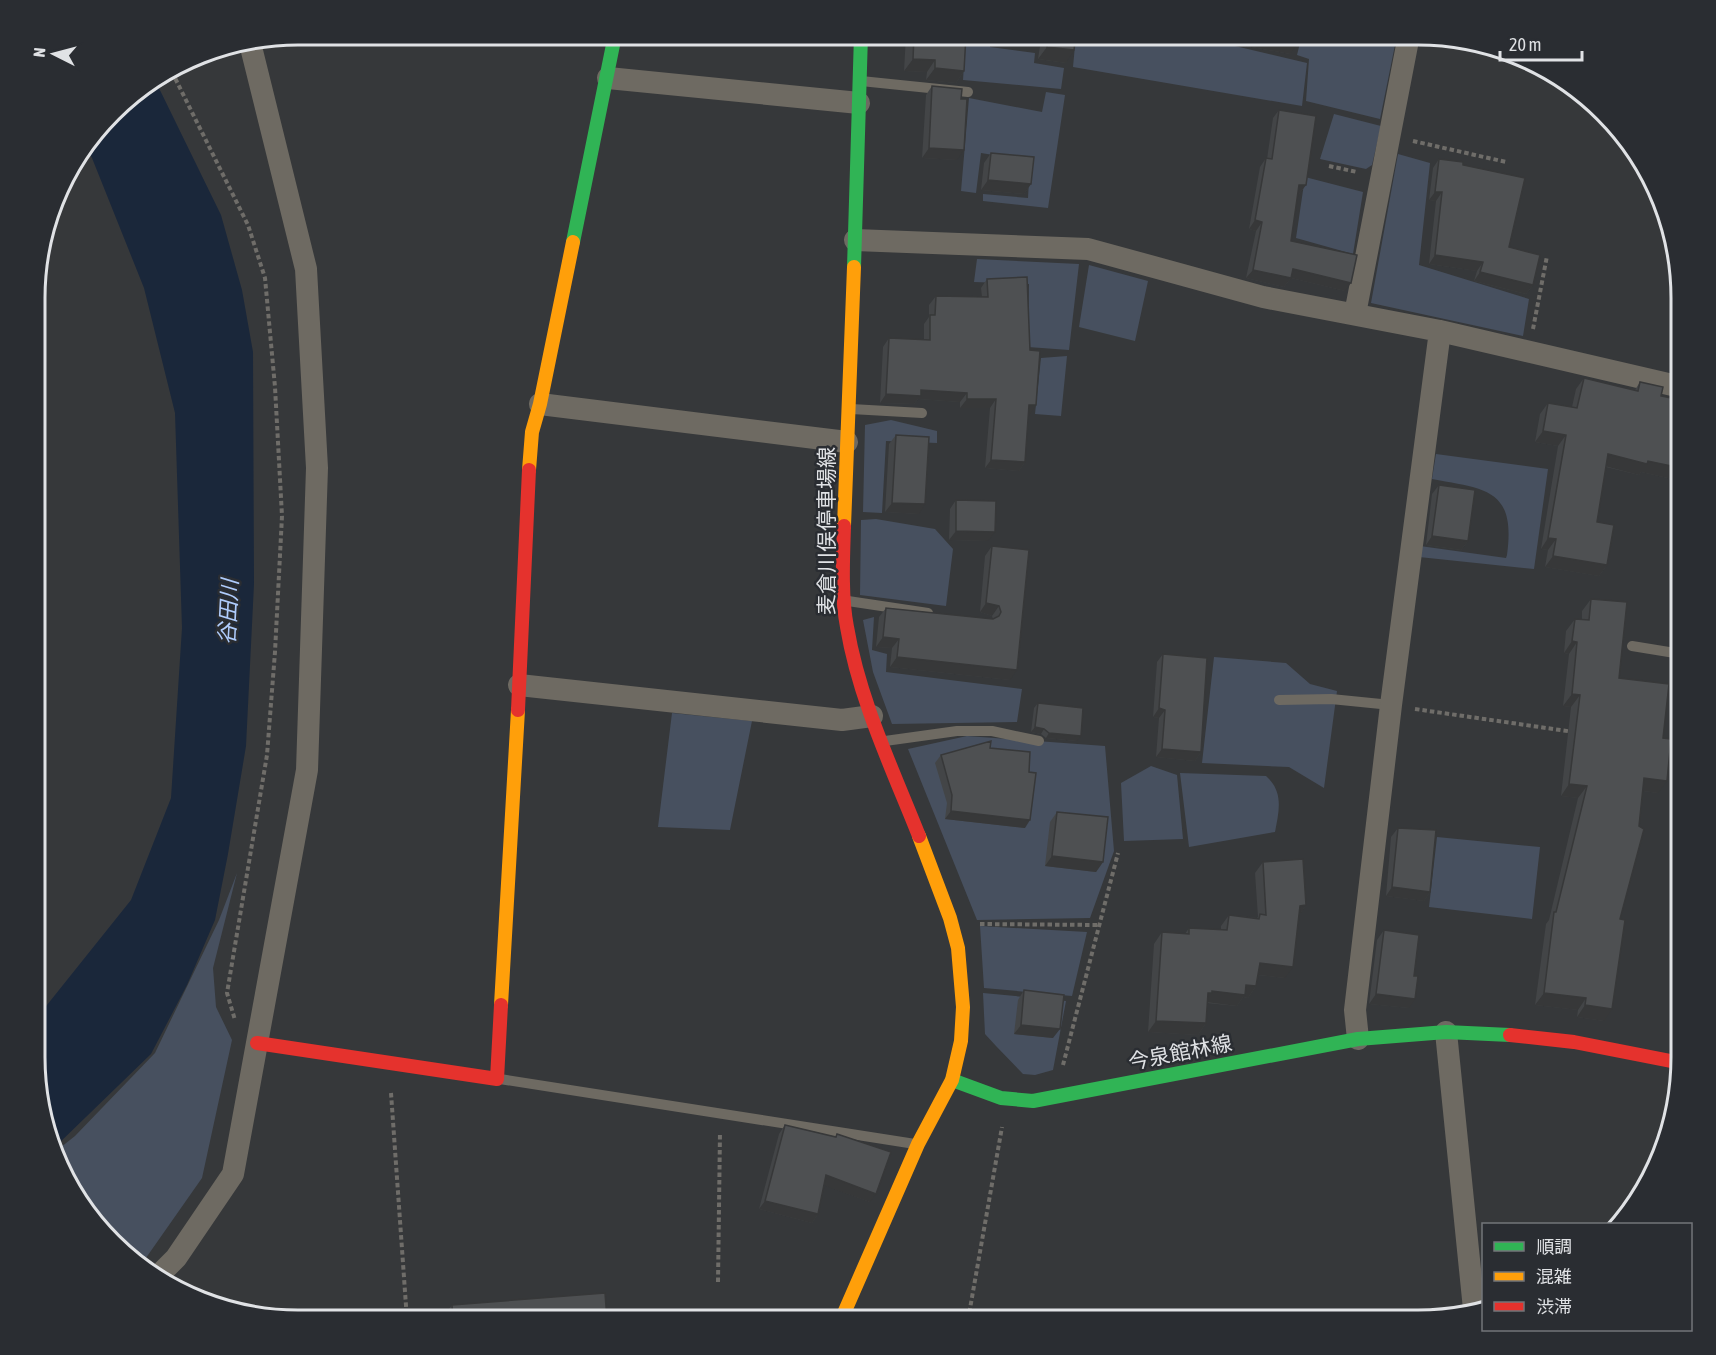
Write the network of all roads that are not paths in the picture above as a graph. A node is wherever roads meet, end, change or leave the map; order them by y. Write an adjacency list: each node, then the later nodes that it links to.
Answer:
1 (613, 45): 5 (main road)
2 (861, 45): 6 (main road, 麦倉川俣停車場線)
3 (1407, 45): 9 (street)
4 (252, 49): 28 (street)
5 (608, 78): 6 (street); 12 (main road)
6 (859, 92): 7 (lane); 8 (main road, 麦倉川俣停車場線)
7 (968, 92)
8 (855, 240): 9 (street); 13 (main road, 麦倉川俣停車場線)
9 (1355, 314): 10 (street)
10 (1440, 331): 11 (street); 22 (street)
11 (1671, 384)
12 (540, 404): 15 (street); 20 (main road)
13 (848, 409): 14 (lane); 15 (main road, 麦倉川俣停車場線)
14 (922, 413)
15 (847, 442): 16 (main road, 麦倉川俣停車場線)
16 (845, 601): 17 (lane); 23 (main road, 麦倉川俣停車場線)
17 (944, 615)
18 (1632, 646): 19 (lane)
19 (1671, 652)
20 (519, 685): 23 (street); 30 (main road)
21 (1279, 700): 22 (lane)
22 (1390, 705): 27 (street)
23 (872, 716): 24 (main road, 麦倉川俣停車場線)
24 (882, 741): 25 (lane); 31 (main road, 麦倉川俣停車場線)
25 (1039, 741)
26 (1446, 1032): 27 (main road, 今泉館林線); 29 (main road, 今泉館林線); 34 (street)
27 (1358, 1039): 31 (main road, 今泉館林線)
28 (257, 1043): 30 (main road); 33 (street)
29 (1671, 1061)
30 (497, 1079): 32 (lane)
31 (952, 1080): 32 (main road)
32 (918, 1144): 35 (main road)
33 (163, 1271)
34 (1473, 1303)
35 (845, 1310)

